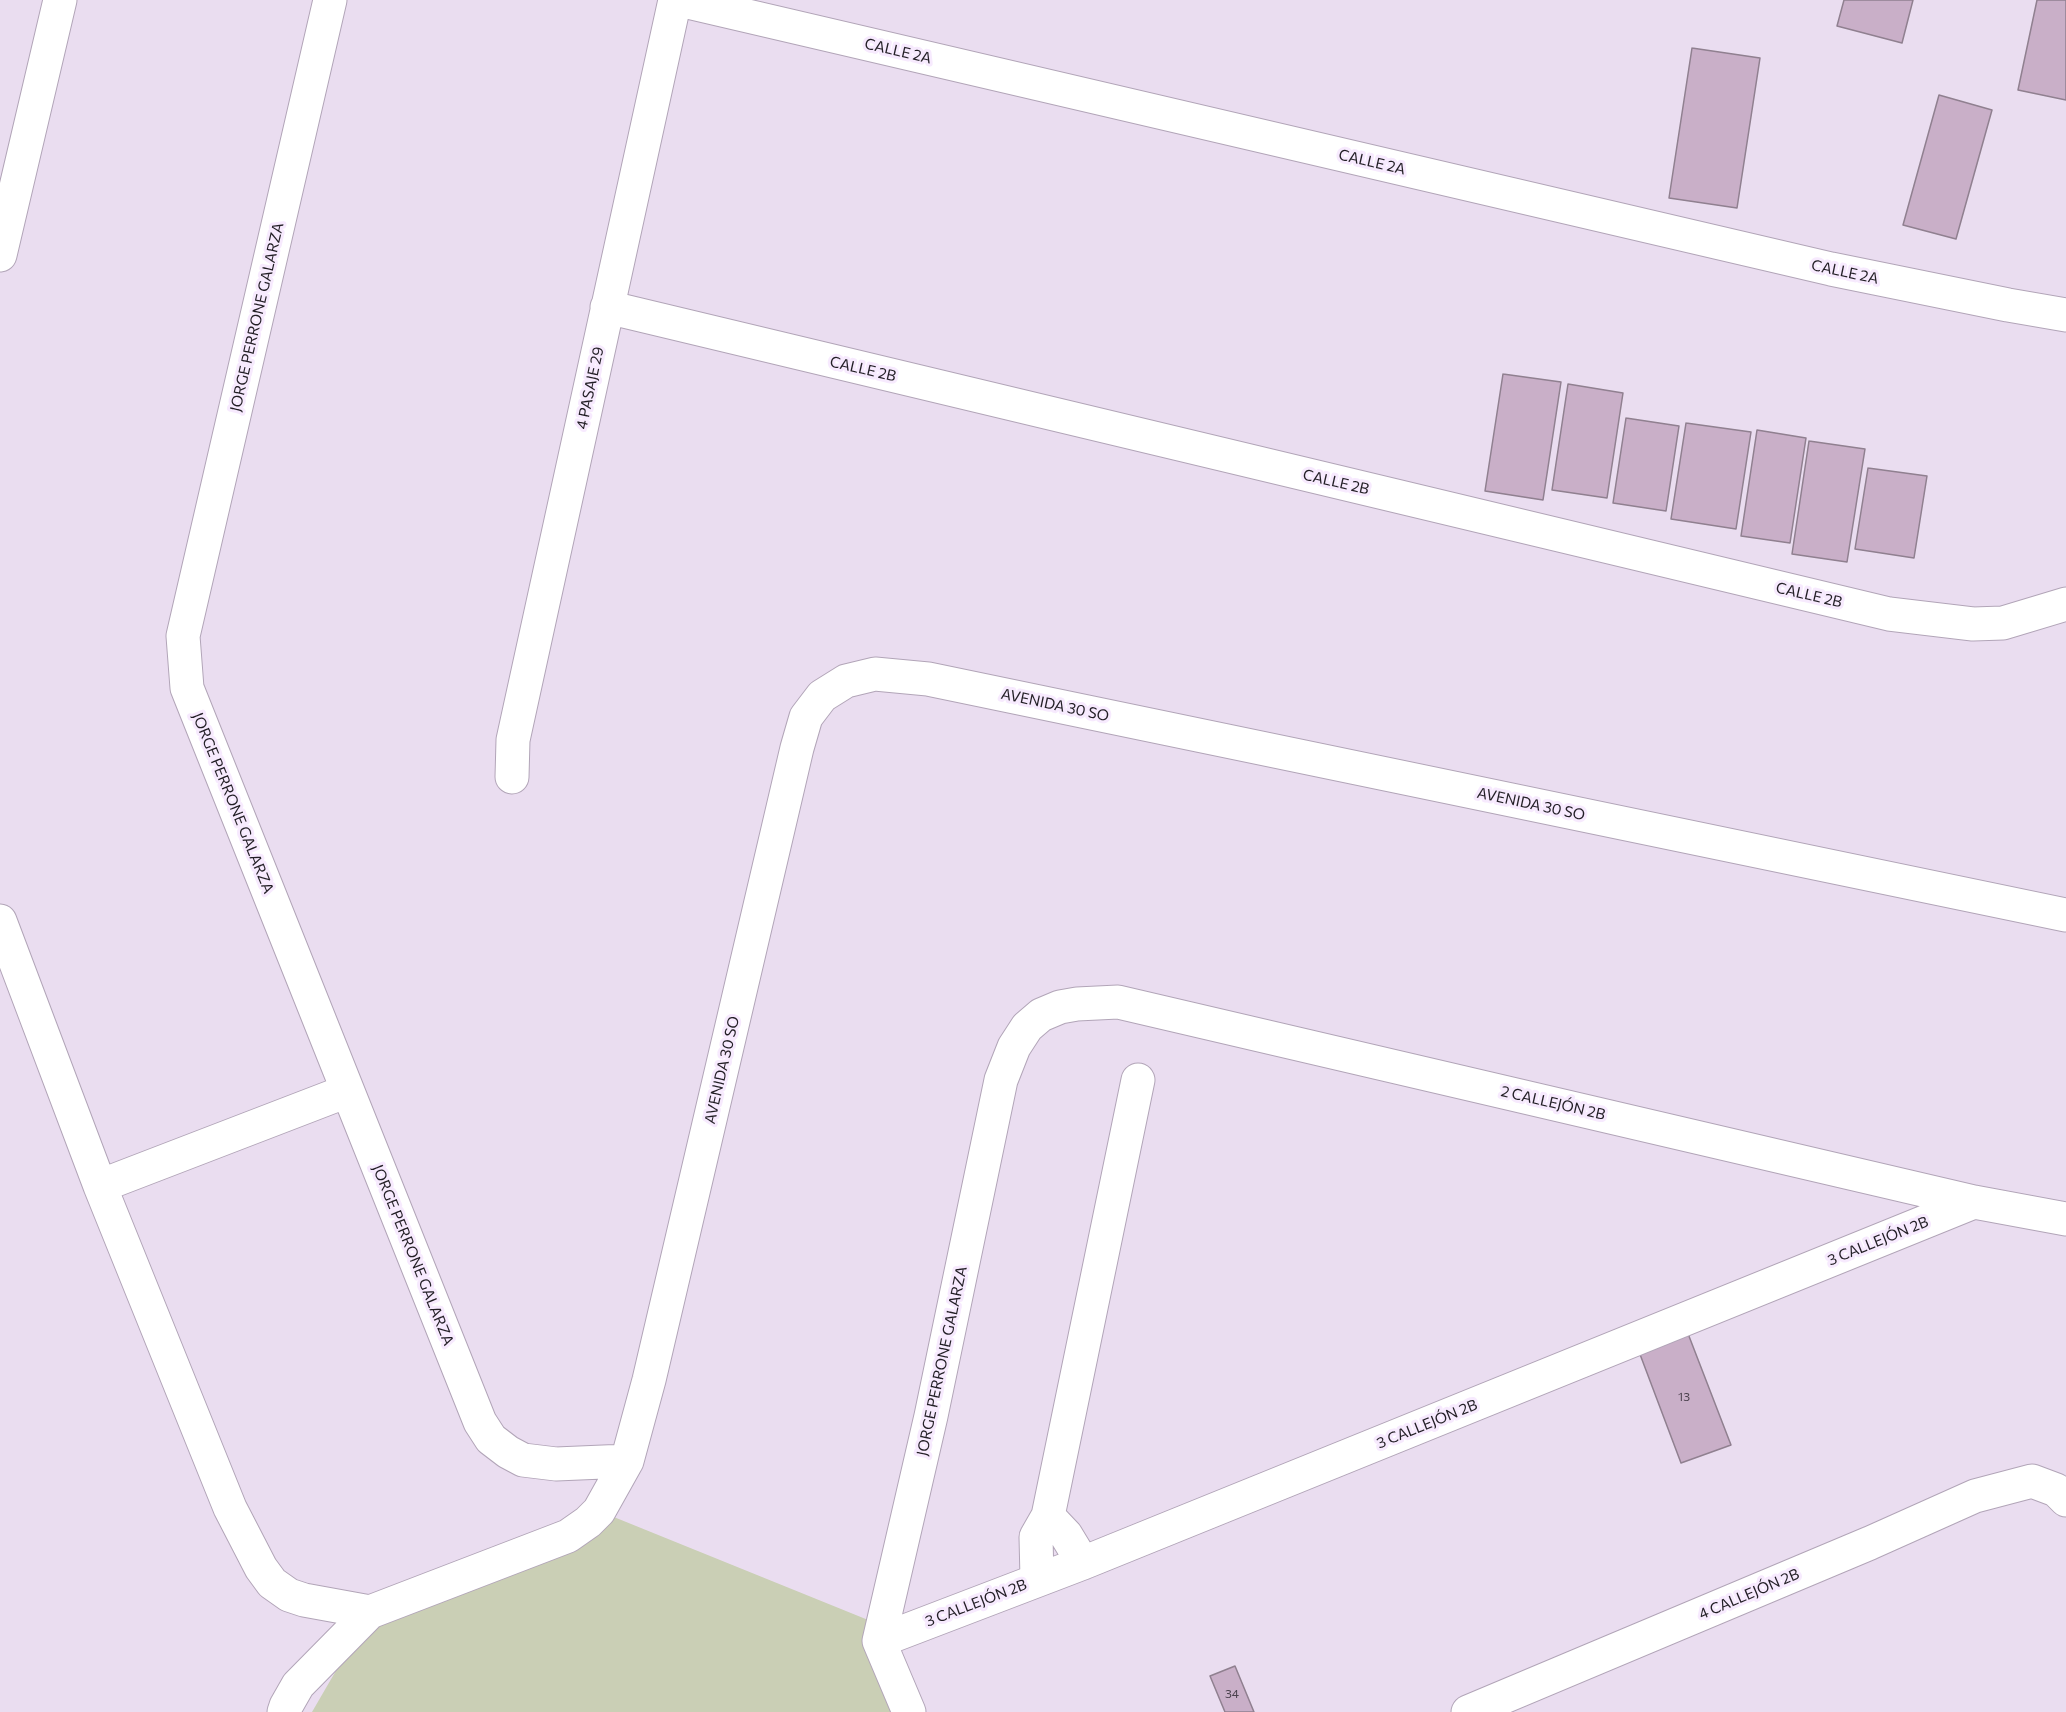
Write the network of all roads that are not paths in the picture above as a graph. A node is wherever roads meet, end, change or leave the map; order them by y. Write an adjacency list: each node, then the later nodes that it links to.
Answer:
1 (60, 0): 4 (street)
2 (330, 0): 13 (street, JORGE PERRONE GALARZA)
3 (677, 0): 5 (street, 4 PASAJE 29); 6 (street, CALLE 2A)
4 (0, 255)
5 (607, 308): 7 (street, CALLE 2B); 8 (street, 4 PASAJE 29)
6 (2066, 315)
7 (2066, 604)
8 (512, 777)
9 (2066, 915): 17 (street, AVENIDA 30 SO)
10 (0, 921): 14 (street)
11 (1041, 1015): 15 (street, 2 CALLEJÓN 2B); 23 (street, JORGE PERRONE GALARZA)
12 (1138, 1080): 19 (street)
13 (347, 1091): 14 (street); 17 (street, JORGE PERRONE GALARZA)
14 (100, 1186): 22 (street)
15 (1974, 1202): 16 (street, 2 CALLEJÓN 2B); 20 (street, 3 CALLEJÓN 2B)
16 (2066, 1220)
17 (627, 1461): 22 (street, AVENIDA 30 SO)
18 (2066, 1500): 26 (street, 4 CALLEJÓN 2B)
19 (1048, 1516): 20 (street); 21 (street)
20 (1083, 1563): 21 (street, 3 CALLEJÓN 2B)
21 (1037, 1579): 23 (street, 3 CALLEJÓN 2B)
22 (370, 1612): 24 (street)
23 (879, 1641): 25 (street)
24 (284, 1712)
25 (909, 1712)
26 (1468, 1712)

